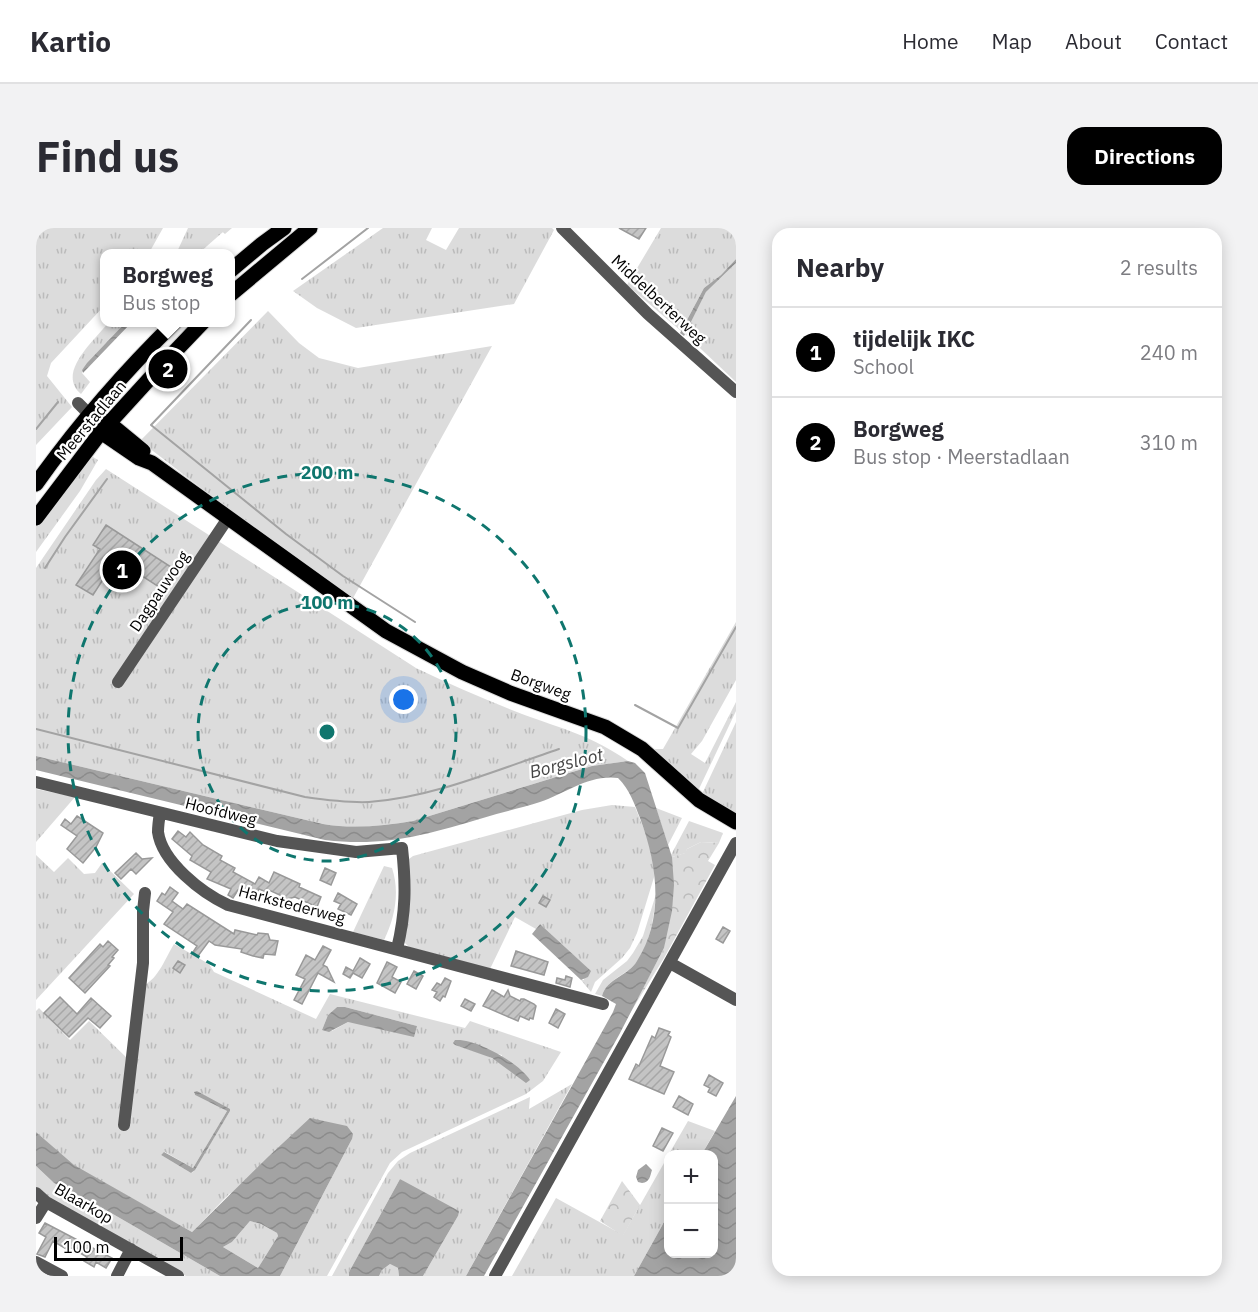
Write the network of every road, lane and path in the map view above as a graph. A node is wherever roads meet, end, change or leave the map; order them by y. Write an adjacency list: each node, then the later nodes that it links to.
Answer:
1 (284, 228): 4 (main road)
2 (310, 228): 5 (main road)
3 (562, 228): 8 (street, Middelberterweg)
4 (235, 267)
5 (235, 291)
6 (170, 327): 10 (main road, Meerstadlaan)
7 (198, 327): 11 (main road, Meerstadlaan)
8 (736, 392)
9 (78, 403): 10 (street)
10 (90, 415): 11 (main road, Borgweg); 12 (main road, Meerstadlaan)
11 (105, 428): 13 (main road, Meerstadlaan); 14 (main road, Borgweg)
12 (36, 484)
13 (36, 518)
14 (228, 518): 15 (street, Dagpauwoog); 18 (main road, Borgweg)
15 (118, 682)
16 (36, 782): 17 (street, Hoofdweg)
17 (160, 813): 21 (street, Harkstederweg); 21 (street, Hoofdweg)
18 (736, 822)
19 (736, 843): 22 (street)
20 (145, 893): 25 (street)
21 (396, 949): 24 (street, Harkstederweg)
22 (670, 963): 23 (street); 34 (street)
23 (736, 1000)
24 (603, 1004)
25 (124, 1125)
26 (36, 1193): 27 (street, Blaarkop)
27 (46, 1202): 28 (street); 29 (street, Blaarkop)
28 (36, 1218)
29 (131, 1249): 32 (street); 33 (street, Blaarkop)
30 (36, 1262): 31 (street)
31 (59, 1275)
32 (117, 1276)
33 (178, 1276)
34 (495, 1276)

